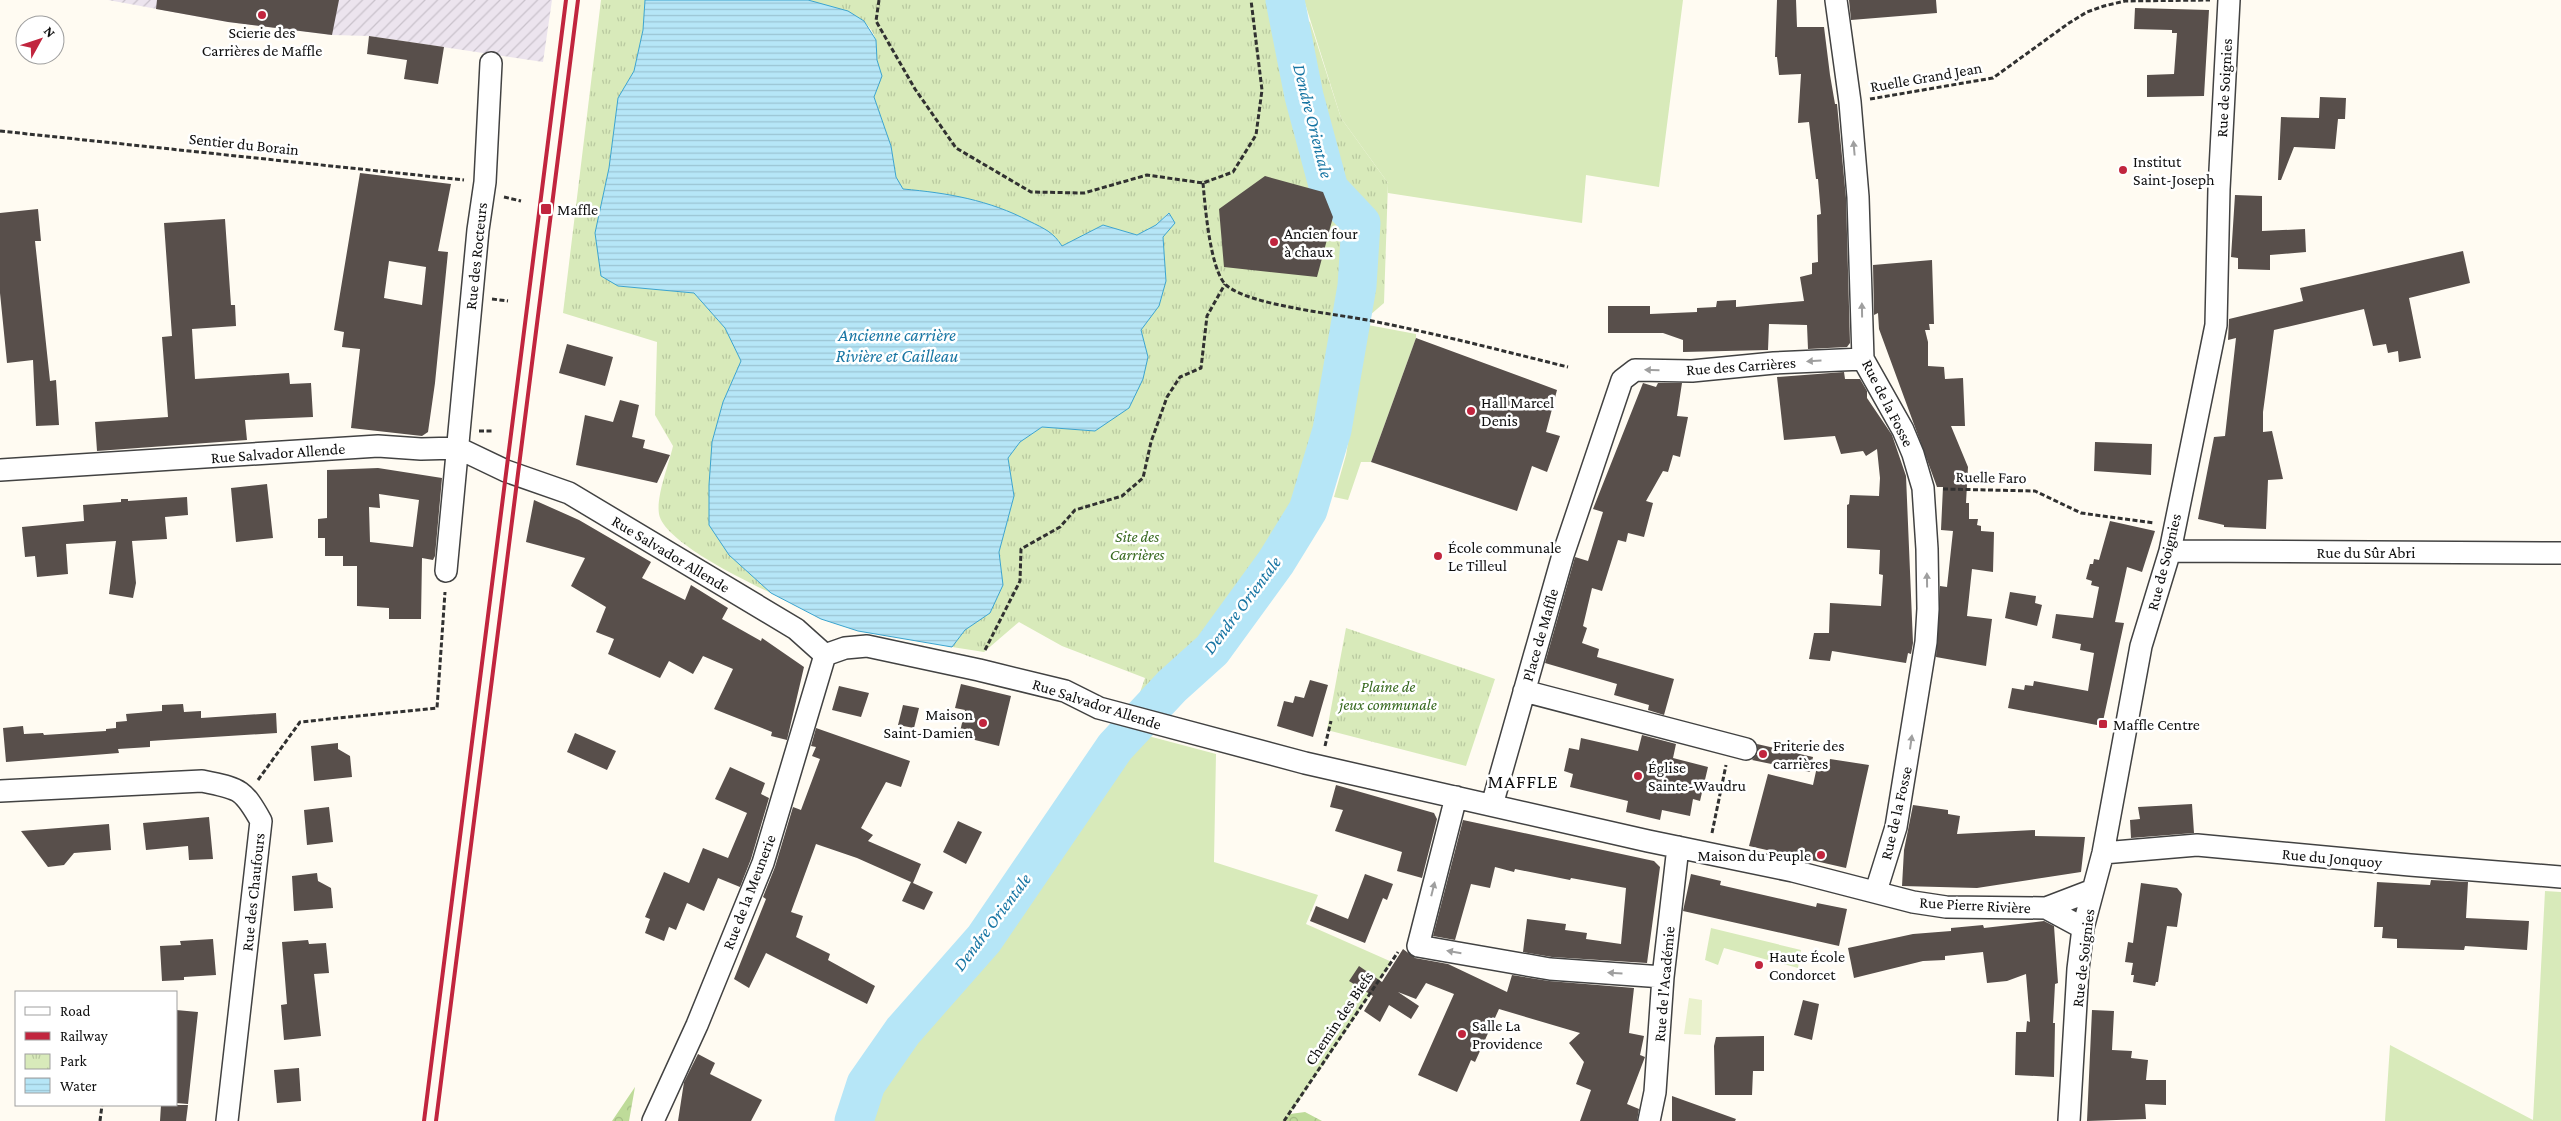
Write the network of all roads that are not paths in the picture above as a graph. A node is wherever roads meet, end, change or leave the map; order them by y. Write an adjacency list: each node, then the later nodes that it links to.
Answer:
1 (1836, 0): 4 (street, Rue de la Fosse, one-way to 1)
2 (2229, 0): 8 (street, Rue de Soignies)
3 (491, 63): 6 (street, Rue des Rocteurs)
4 (1863, 359): 5 (street, Rue des Carrières, one-way to 5); 21 (street, Rue de la Fosse, one-way to 4)
5 (1622, 380): 12 (street, Place de Maffle)
6 (458, 448): 7 (street, Rue Salvador Allende); 10 (street, Rue des Rocteurs); 11 (street, Rue Salvador Allende)
7 (0, 470)
8 (2170, 551): 9 (street, Rue du Sûr Abri); 18 (street, Rue de Soignies)
9 (2561, 553)
10 (446, 571)
11 (825, 655): 15 (street, Rue Salvador Allende); 26 (street, Rue de la Meunerie)
12 (1524, 691): 13 (street); 16 (street, Place de Maffle)
13 (1738, 747)
14 (0, 792): 25 (street, Rue des Chaufours)
15 (1456, 797): 16 (street); 24 (street, one-way to 15)
16 (1492, 805): 17 (street)
17 (1678, 847): 21 (street); 24 (street, Rue de l'Académie)
18 (2103, 853): 19 (street, Rue du Jonquoy); 20 (street, Rue de Soignies)
19 (2561, 876)
20 (2093, 890): 22 (street, Rue Pierre Rivière); 23 (street, Rue de Soignies)
21 (1876, 891): 22 (street, Rue Pierre Rivière)
22 (2046, 908): 23 (street, Rue Pierre Rivière)
23 (2083, 928): 28 (street, Rue de Soignies)
24 (1664, 977): 27 (street, Rue de l'Académie)
25 (228, 1121)
26 (654, 1121)
27 (1649, 1121)
28 (2069, 1121)

